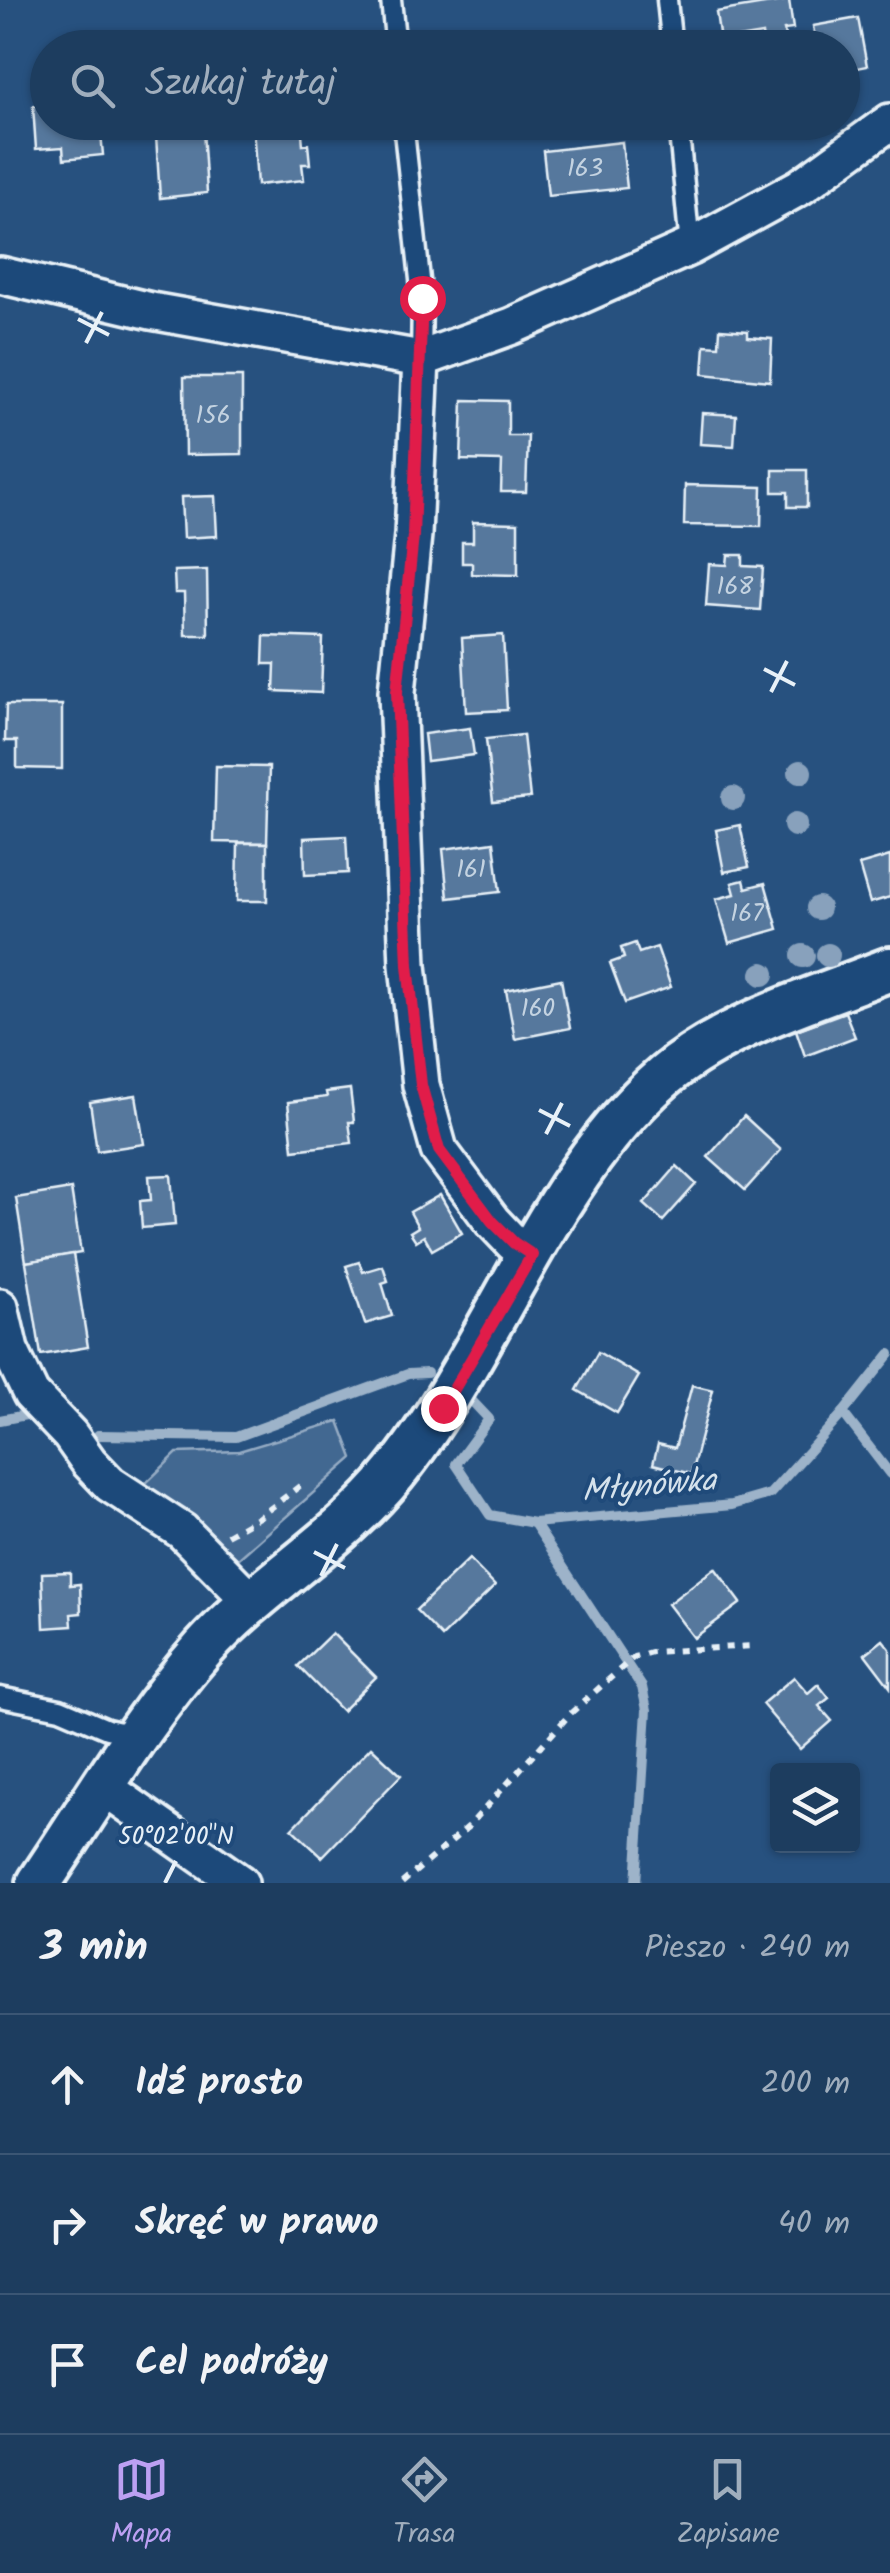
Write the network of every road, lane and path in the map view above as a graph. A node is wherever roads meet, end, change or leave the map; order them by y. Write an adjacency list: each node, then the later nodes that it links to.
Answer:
1 (391, 0): 3 (lane)
2 (667, 0): 4 (lane)
3 (394, 30)
4 (670, 30)
5 (890, 122): 8 (street)
6 (406, 140): 10 (lane)
7 (680, 140): 8 (lane)
8 (690, 247): 10 (street)
9 (0, 275): 10 (street)
10 (422, 359): 12 (street)
11 (890, 969): 12 (street)
12 (532, 1255): 16 (street)
13 (0, 1306): 16 (street)
14 (300, 1485): 15 (path)
15 (217, 1540)
16 (254, 1603): 19 (street)
17 (752, 1646): 23 (path)
18 (0, 1697): 19 (lane)
19 (138, 1736): 20 (street)
20 (104, 1787): 21 (street); 22 (street)
21 (39, 1883)
22 (240, 1883)
23 (402, 1883)

